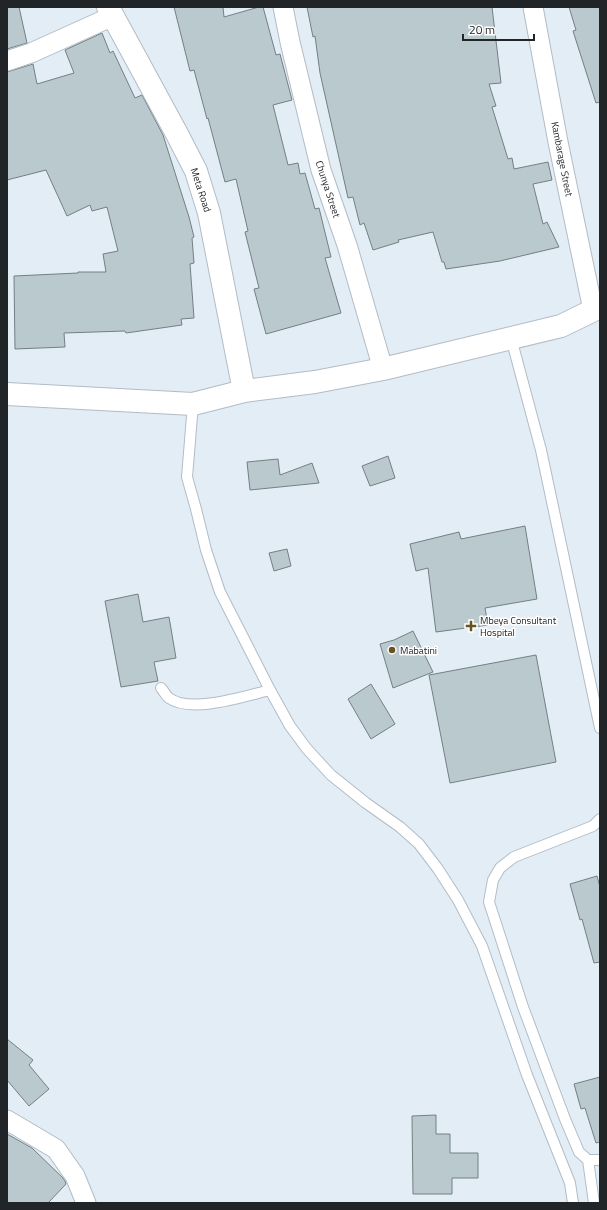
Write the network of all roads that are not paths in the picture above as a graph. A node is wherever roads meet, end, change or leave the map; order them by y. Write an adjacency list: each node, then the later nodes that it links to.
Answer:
1 (284, 7): 7 (street, Chunya Street)
2 (533, 7): 5 (street, Kambarage Street)
3 (111, 12): 4 (street); 8 (main road, Meta Road)
4 (7, 61)
5 (596, 308): 6 (main road)
6 (511, 338): 7 (main road); 13 (lane)
7 (383, 369): 8 (main road)
8 (244, 391): 10 (main road)
9 (7, 394): 10 (main road)
10 (193, 404): 12 (lane)
11 (161, 688): 12 (lane)
12 (270, 690): 19 (lane)
13 (600, 728)
14 (600, 819): 16 (lane)
15 (7, 1120): 18 (street)
16 (588, 1160): 17 (lane); 20 (lane)
17 (600, 1160)
18 (86, 1203)
19 (574, 1203)
20 (594, 1203)

